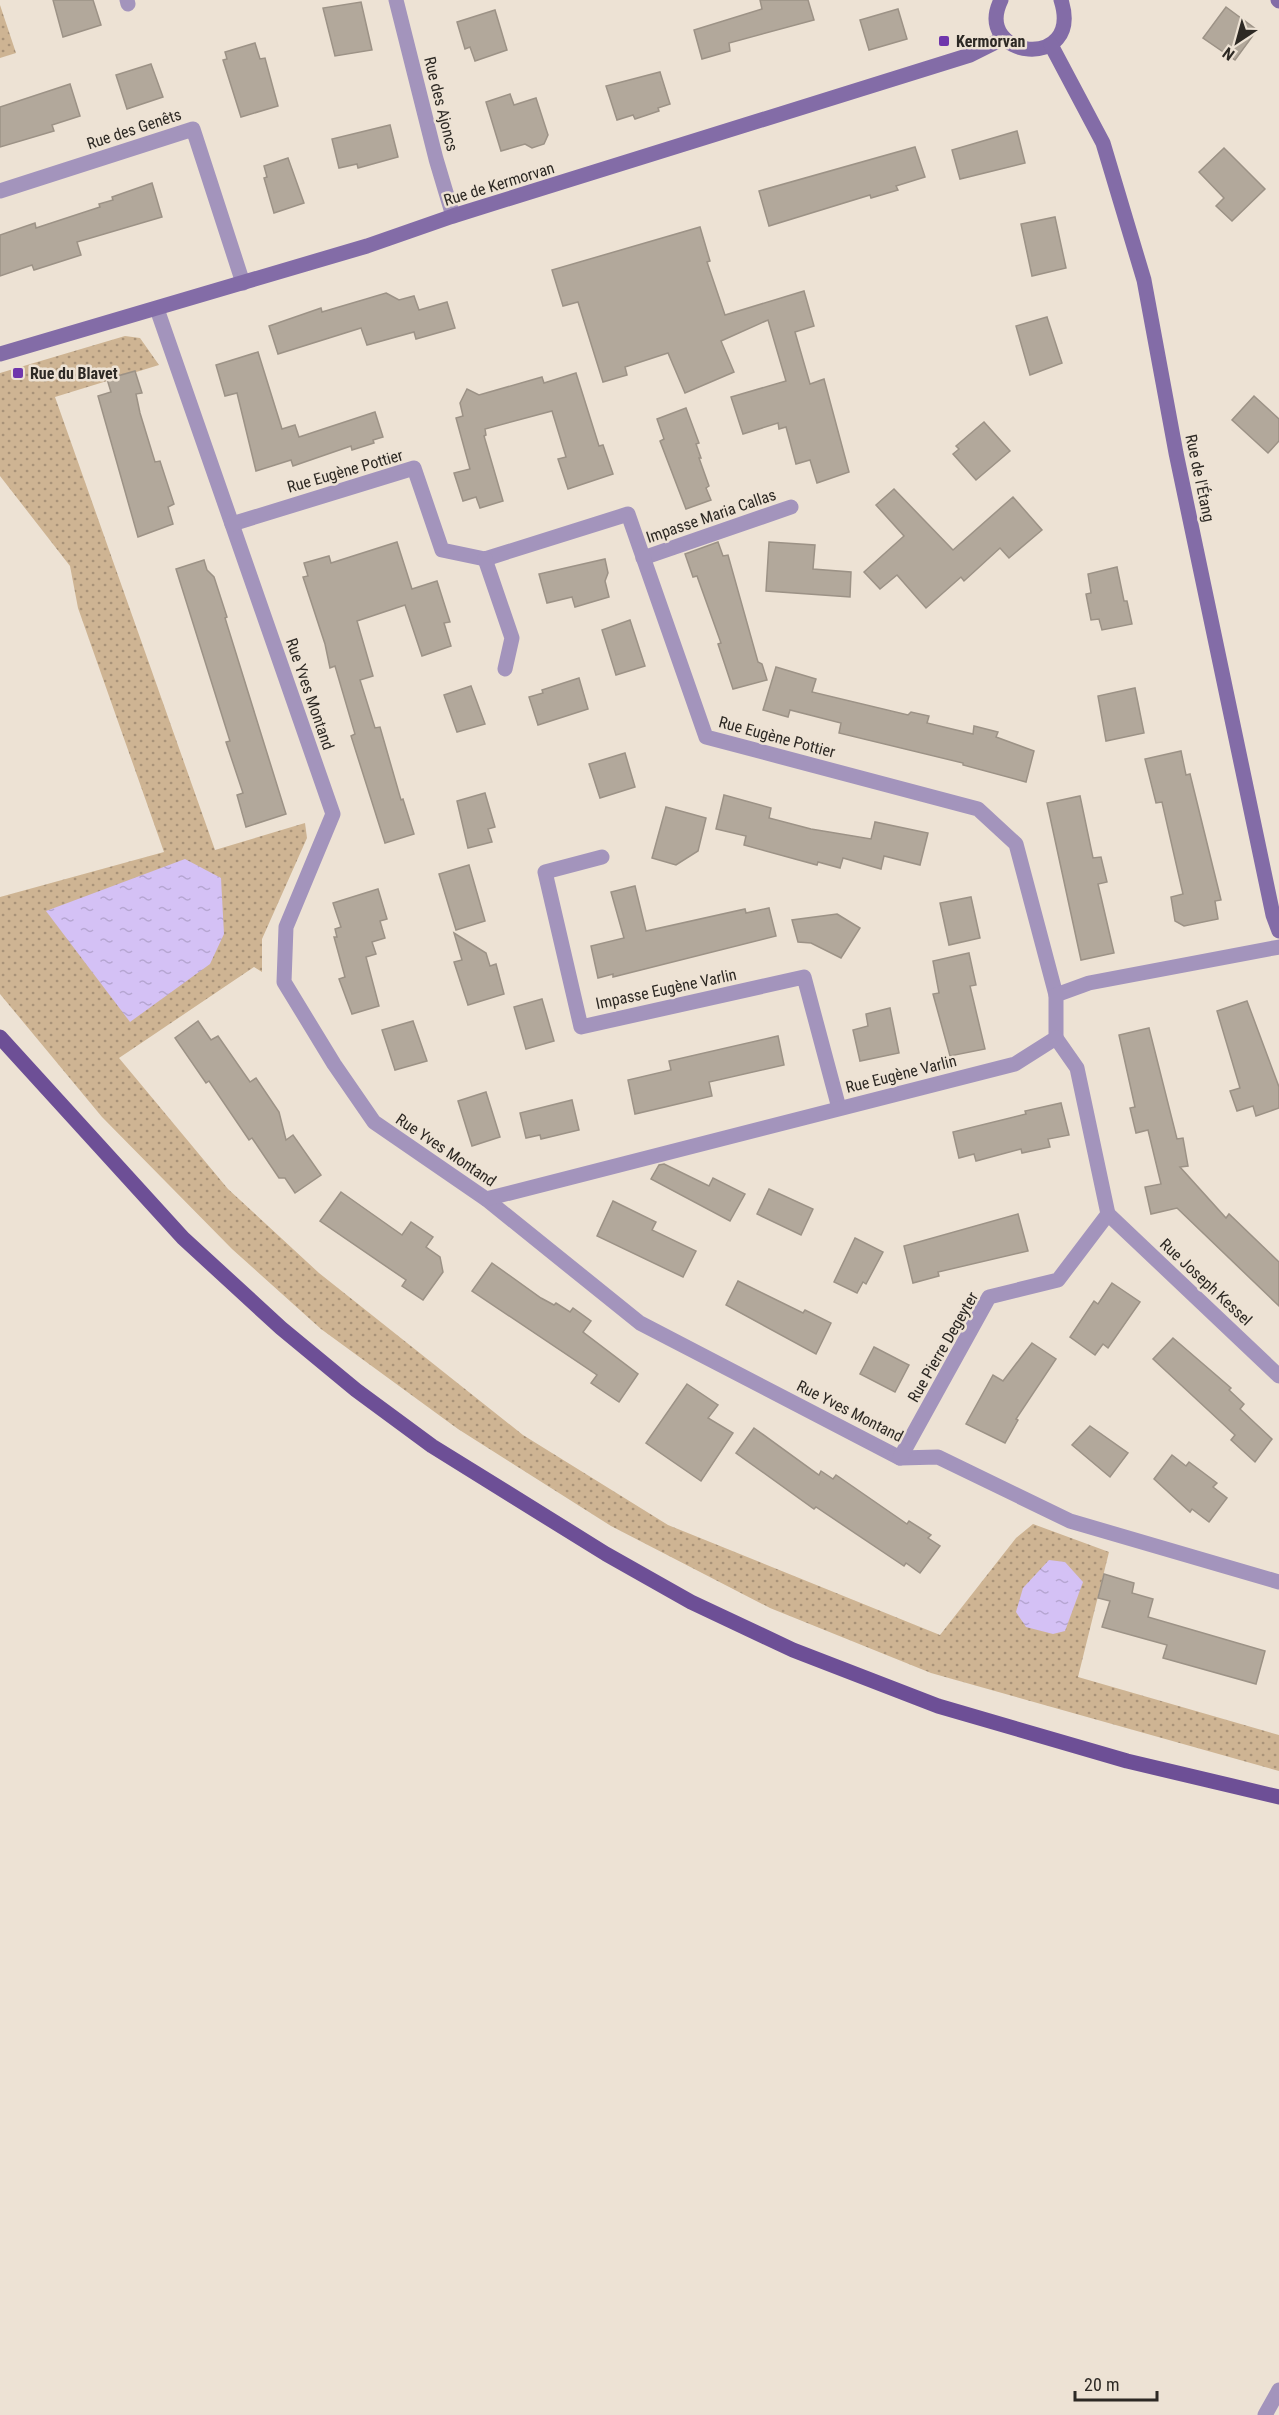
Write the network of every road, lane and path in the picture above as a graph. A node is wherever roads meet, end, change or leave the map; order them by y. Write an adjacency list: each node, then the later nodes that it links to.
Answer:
1 (396, 0): 7 (street, Rue des Ajoncs)
2 (1001, 0): 4 (street)
3 (1061, 0): 5 (street)
4 (1004, 38): 5 (street); 7 (street, Rue de Kermorvan)
5 (1051, 45): 17 (street, Rue de l'Étang)
6 (0, 191): 8 (street, Rue des Genêts)
7 (453, 216): 8 (street, Rue de Kermorvan)
8 (243, 283): 9 (street, Rue de Kermorvan)
9 (158, 309): 10 (street, Rue de Kermorvan); 12 (street, Rue Yves Montand)
10 (0, 354)
11 (790, 507): 13 (street, Impasse Maria Callas)
12 (232, 524): 14 (street, Rue Eugène Pottier); 23 (street, Rue Yves Montand)
13 (643, 558): 14 (street, Rue Eugène Pottier); 19 (street, Rue Eugène Pottier)
14 (485, 559): 15 (street)
15 (505, 669)
16 (602, 857): 22 (street, Impasse Eugène Varlin)
17 (1279, 931)
18 (1279, 947): 19 (street)
19 (1056, 995): 21 (street)
20 (0, 1037): 28 (main road)
21 (1056, 1038): 22 (street, Rue Eugène Varlin); 24 (street)
22 (839, 1108): 23 (street, Rue Eugène Varlin)
23 (486, 1199): 26 (street, Rue Yves Montand)
24 (1108, 1214): 25 (street, Rue Joseph Kessel); 26 (street, Rue Pierre Degeyter)
25 (1279, 1376)
26 (900, 1458): 27 (street, Rue Yves Montand)
27 (1279, 1582)
28 (1279, 1797)
29 (1279, 2390): 30 (street)
30 (1264, 2415)

